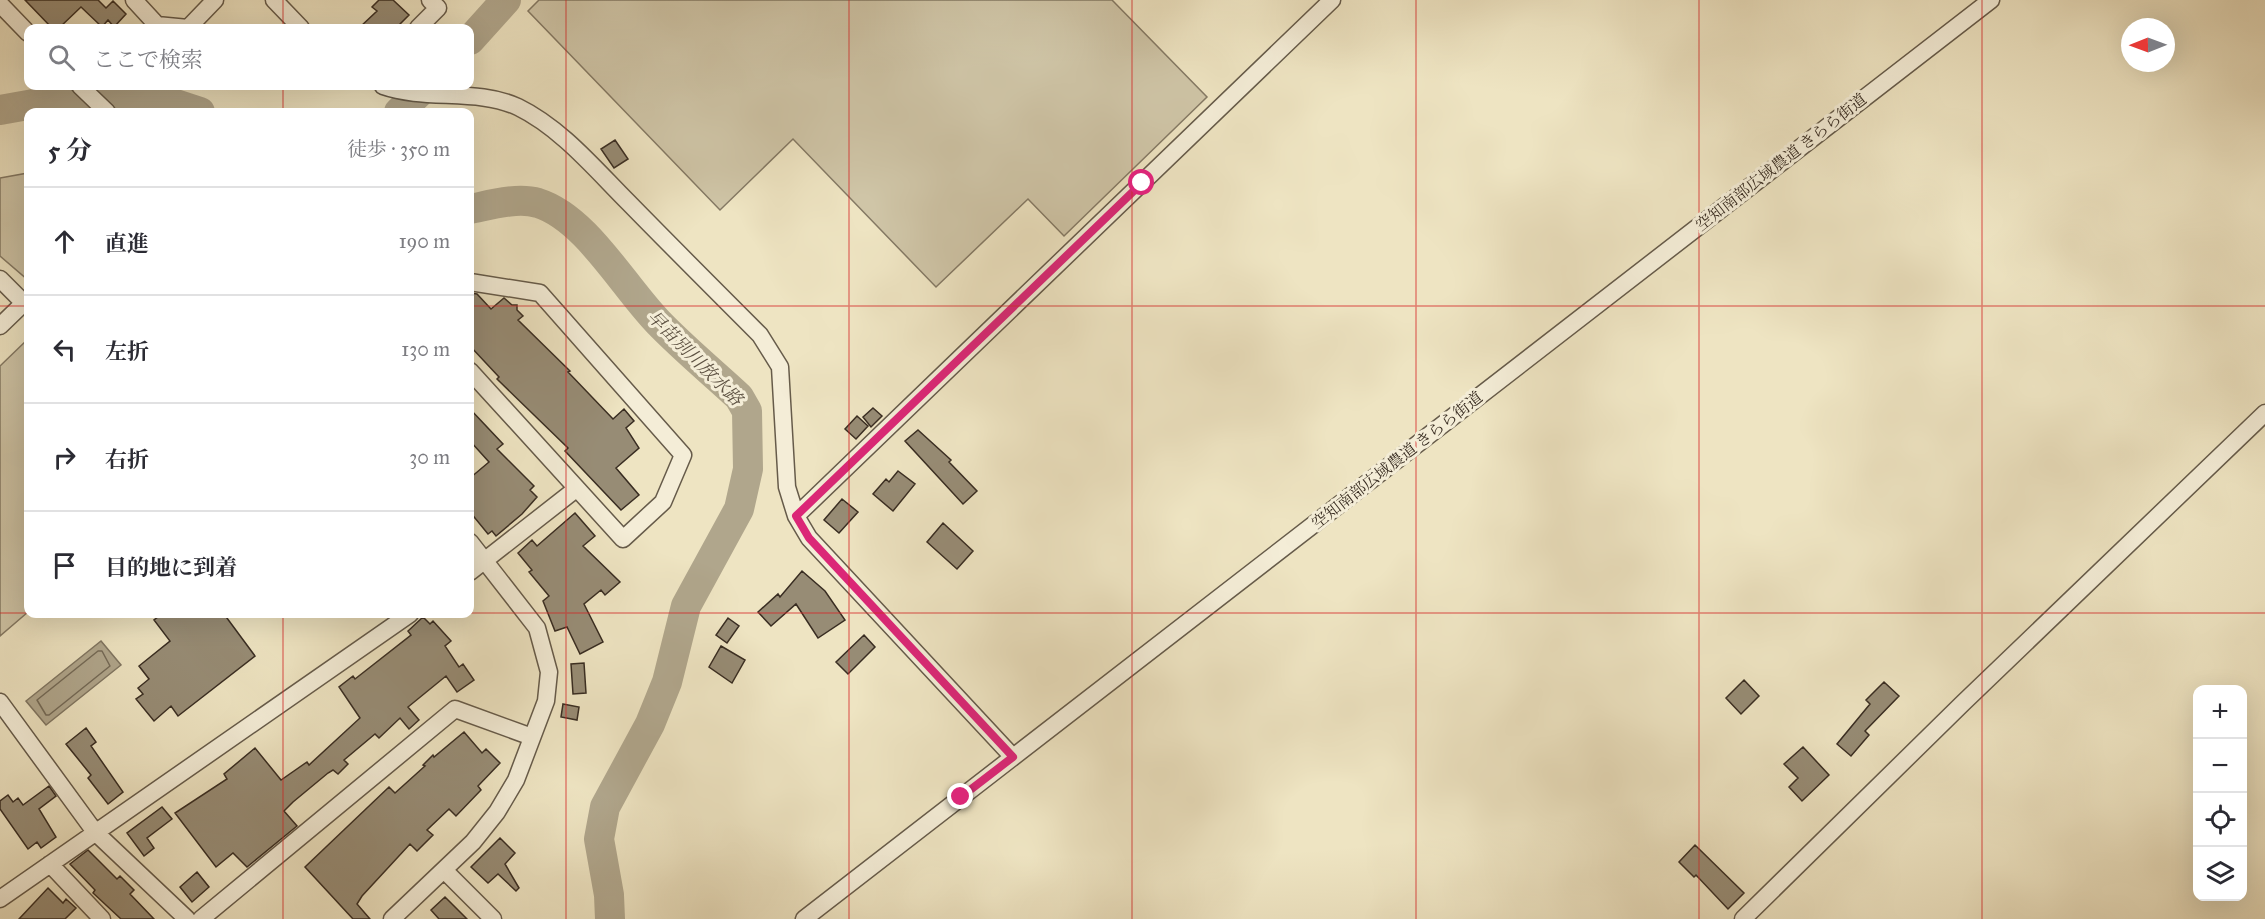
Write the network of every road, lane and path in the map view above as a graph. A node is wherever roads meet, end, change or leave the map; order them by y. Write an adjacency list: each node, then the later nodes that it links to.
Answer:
1 (134, 0): 8 (street)
2 (216, 0): 9 (street)
3 (273, 0): 10 (street)
4 (430, 0): 11 (street)
5 (1332, 0): 24 (street)
6 (1991, 0): 31 (street, 空知南部広域農道 きらら街道)
7 (0, 4): 12 (street)
8 (156, 24)
9 (192, 24)
10 (298, 24)
11 (422, 24)
12 (24, 29)
13 (84, 90): 15 (street)
14 (404, 90): 24 (street)
15 (103, 108)
16 (0, 279): 18 (street)
17 (474, 283): 23 (street)
18 (24, 299)
19 (24, 303): 20 (street)
20 (0, 327)
21 (474, 375): 23 (street)
22 (2265, 413): 42 (street)
23 (576, 489): 26 (street)
24 (796, 516): 31 (street)
25 (474, 547): 26 (street)
26 (485, 561): 27 (street); 30 (street)
27 (474, 569)
28 (404, 618): 32 (street)
29 (0, 702): 32 (street)
30 (532, 737): 34 (street); 38 (street)
31 (1013, 757): 41 (street, 空知南部広域農道 きらら街道)
32 (96, 832): 33 (street); 37 (street)
33 (50, 864): 35 (street); 36 (street)
34 (444, 870): 39 (street); 40 (street)
35 (0, 899)
36 (102, 919)
37 (187, 919)
38 (201, 919)
39 (392, 919)
40 (494, 919)
41 (804, 919)
42 (1743, 919)

